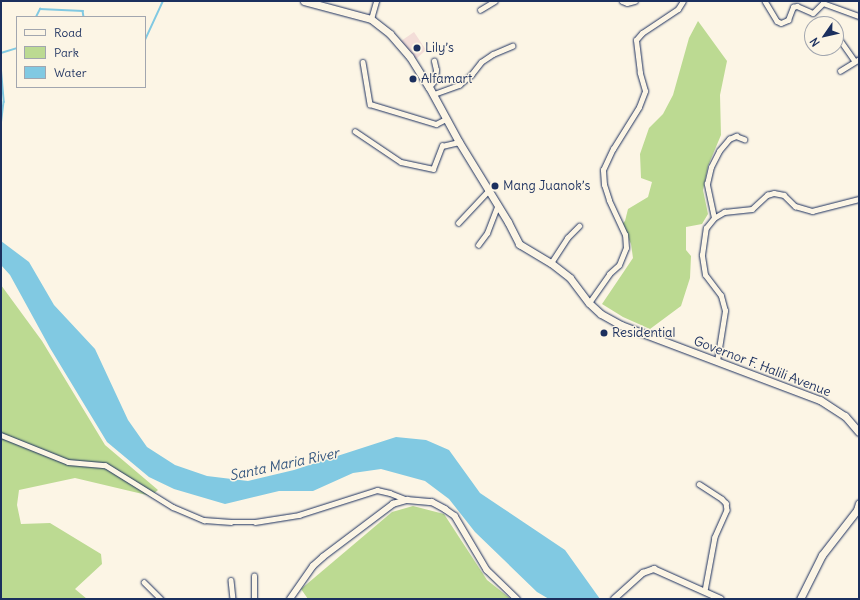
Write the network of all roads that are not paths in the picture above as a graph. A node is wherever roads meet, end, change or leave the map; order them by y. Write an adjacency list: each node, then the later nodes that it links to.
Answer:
1 (304, 1): 10 (main road, Governor F. Halili Avenue)
2 (376, 1): 10 (street)
3 (494, 1): 8 (street)
4 (622, 1): 5 (street)
5 (635, 1)
6 (683, 1): 31 (street)
7 (765, 1): 9 (street)
8 (480, 10)
9 (859, 16)
10 (371, 19): 17 (main road, Governor F. Halili Avenue)
11 (844, 44): 13 (street)
12 (512, 46): 18 (street)
13 (857, 60): 16 (street)
14 (434, 61): 17 (street)
15 (363, 62): 19 (street)
16 (840, 71)
17 (429, 87): 18 (main road, Governor F. Halili Avenue)
18 (434, 94): 19 (main road, Governor F. Halili Avenue)
19 (446, 119): 22 (main road, Governor F. Halili Avenue)
20 (355, 131): 22 (street)
21 (744, 139): 26 (street)
22 (459, 142): 23 (main road, Governor F. Halili Avenue)
23 (489, 190): 25 (main road, Governor F. Halili Avenue); 27 (street)
24 (859, 199): 26 (street)
25 (498, 205): 29 (street); 30 (main road, Governor F. Halili Avenue)
26 (714, 218): 32 (street)
27 (458, 223)
28 (579, 226): 30 (street)
29 (478, 245)
30 (551, 263): 31 (main road, Governor F. Halili Avenue)
31 (589, 303): 32 (main road, Governor F. Halili Avenue)
32 (717, 361): 33 (main road, Governor F. Halili Avenue)
33 (859, 432)
34 (1, 435): 36 (street)
35 (699, 484): 41 (street)
36 (407, 500): 45 (street); 46 (street)
37 (858, 508): 49 (main road)
38 (254, 576): 44 (street)
39 (231, 580): 43 (street)
40 (144, 582): 42 (street)
41 (705, 591): 47 (street); 48 (street)
42 (162, 599)
43 (233, 599)
44 (254, 599)
45 (290, 599)
46 (518, 599)
47 (614, 599)
48 (721, 599)
49 (800, 599)

